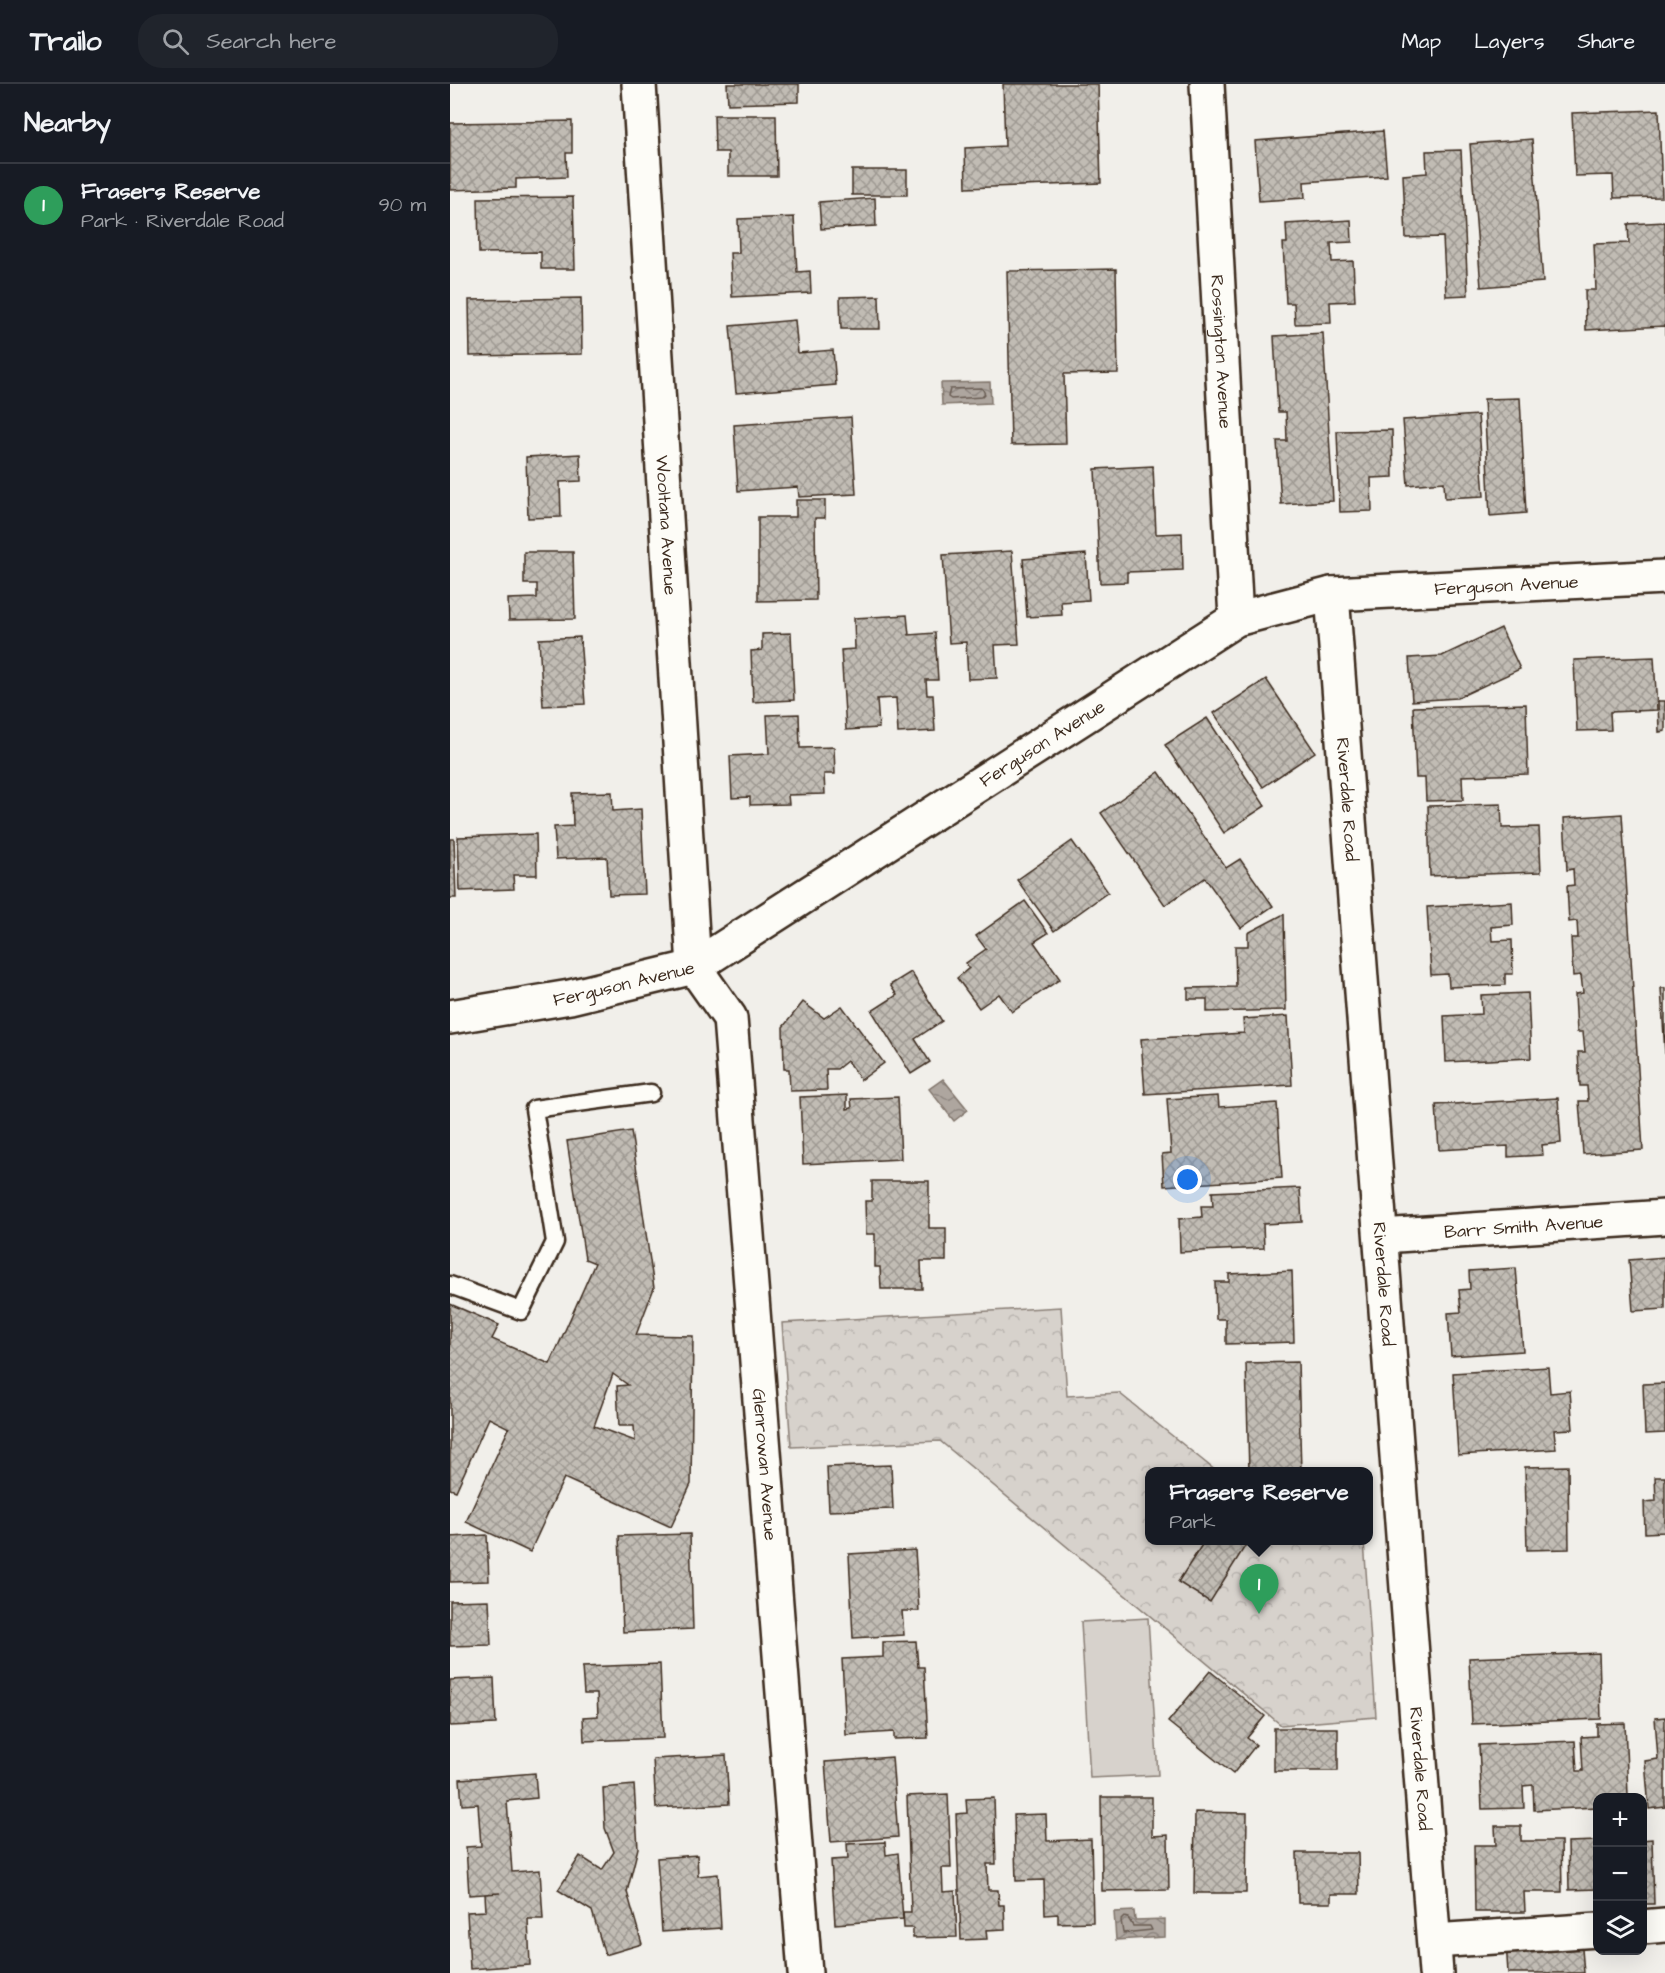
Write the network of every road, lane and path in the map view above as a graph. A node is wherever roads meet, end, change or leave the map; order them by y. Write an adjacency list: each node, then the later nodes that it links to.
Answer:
1 (639, 84): 6 (street, Wooltana Avenue)
2 (1207, 84): 5 (street, Rossington Avenue)
3 (1665, 578): 4 (street, Ferguson Avenue)
4 (1332, 594): 5 (street, Ferguson Avenue); 10 (street, Riverdale Road)
5 (1236, 619): 6 (street, Ferguson Avenue)
6 (694, 967): 7 (street, Ferguson Avenue); 16 (street, Glenrowan Avenue)
7 (450, 1017)
8 (651, 1093): 11 (lane)
9 (1665, 1218): 10 (street, Barr Smith Avenue)
10 (1382, 1236): 15 (street, Riverdale Road)
11 (450, 1285)
12 (1665, 1925): 13 (street)
13 (1647, 1927)
14 (1593, 1930): 15 (street)
15 (1434, 1941): 17 (street, Riverdale Road)
16 (805, 1973)
17 (1436, 1973)

